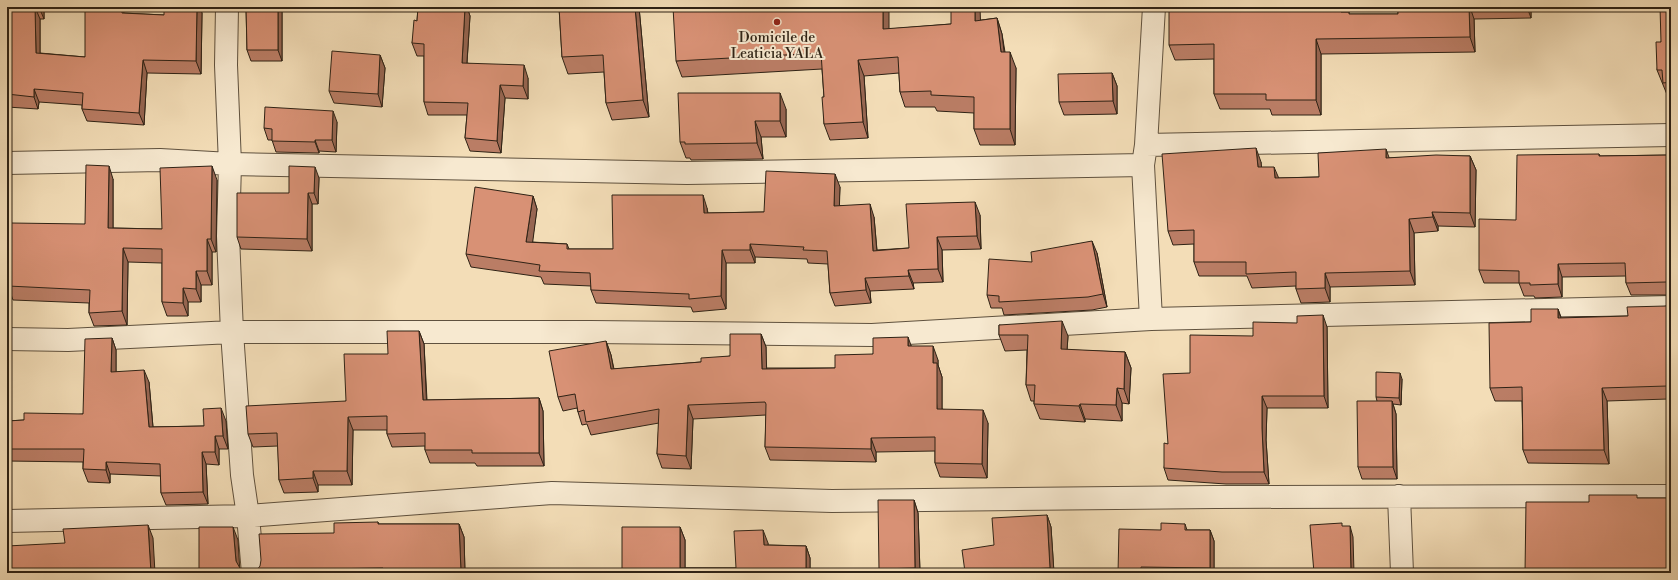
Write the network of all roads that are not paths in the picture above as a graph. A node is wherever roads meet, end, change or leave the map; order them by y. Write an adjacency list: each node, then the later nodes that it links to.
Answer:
1 (228, 7): 6 (street)
2 (1154, 7): 4 (street)
3 (1671, 135): 4 (street)
4 (1144, 155): 6 (street); 8 (street)
5 (7, 163): 6 (street)
6 (230, 164): 9 (street)
7 (1671, 307): 8 (street)
8 (1151, 319): 9 (street)
9 (232, 332): 10 (street); 13 (street)
10 (7, 339)
11 (1399, 496): 12 (street); 13 (street); 16 (street)
12 (1671, 496)
13 (248, 516): 14 (street); 15 (street)
14 (7, 521)
15 (253, 573)
16 (1402, 573)

